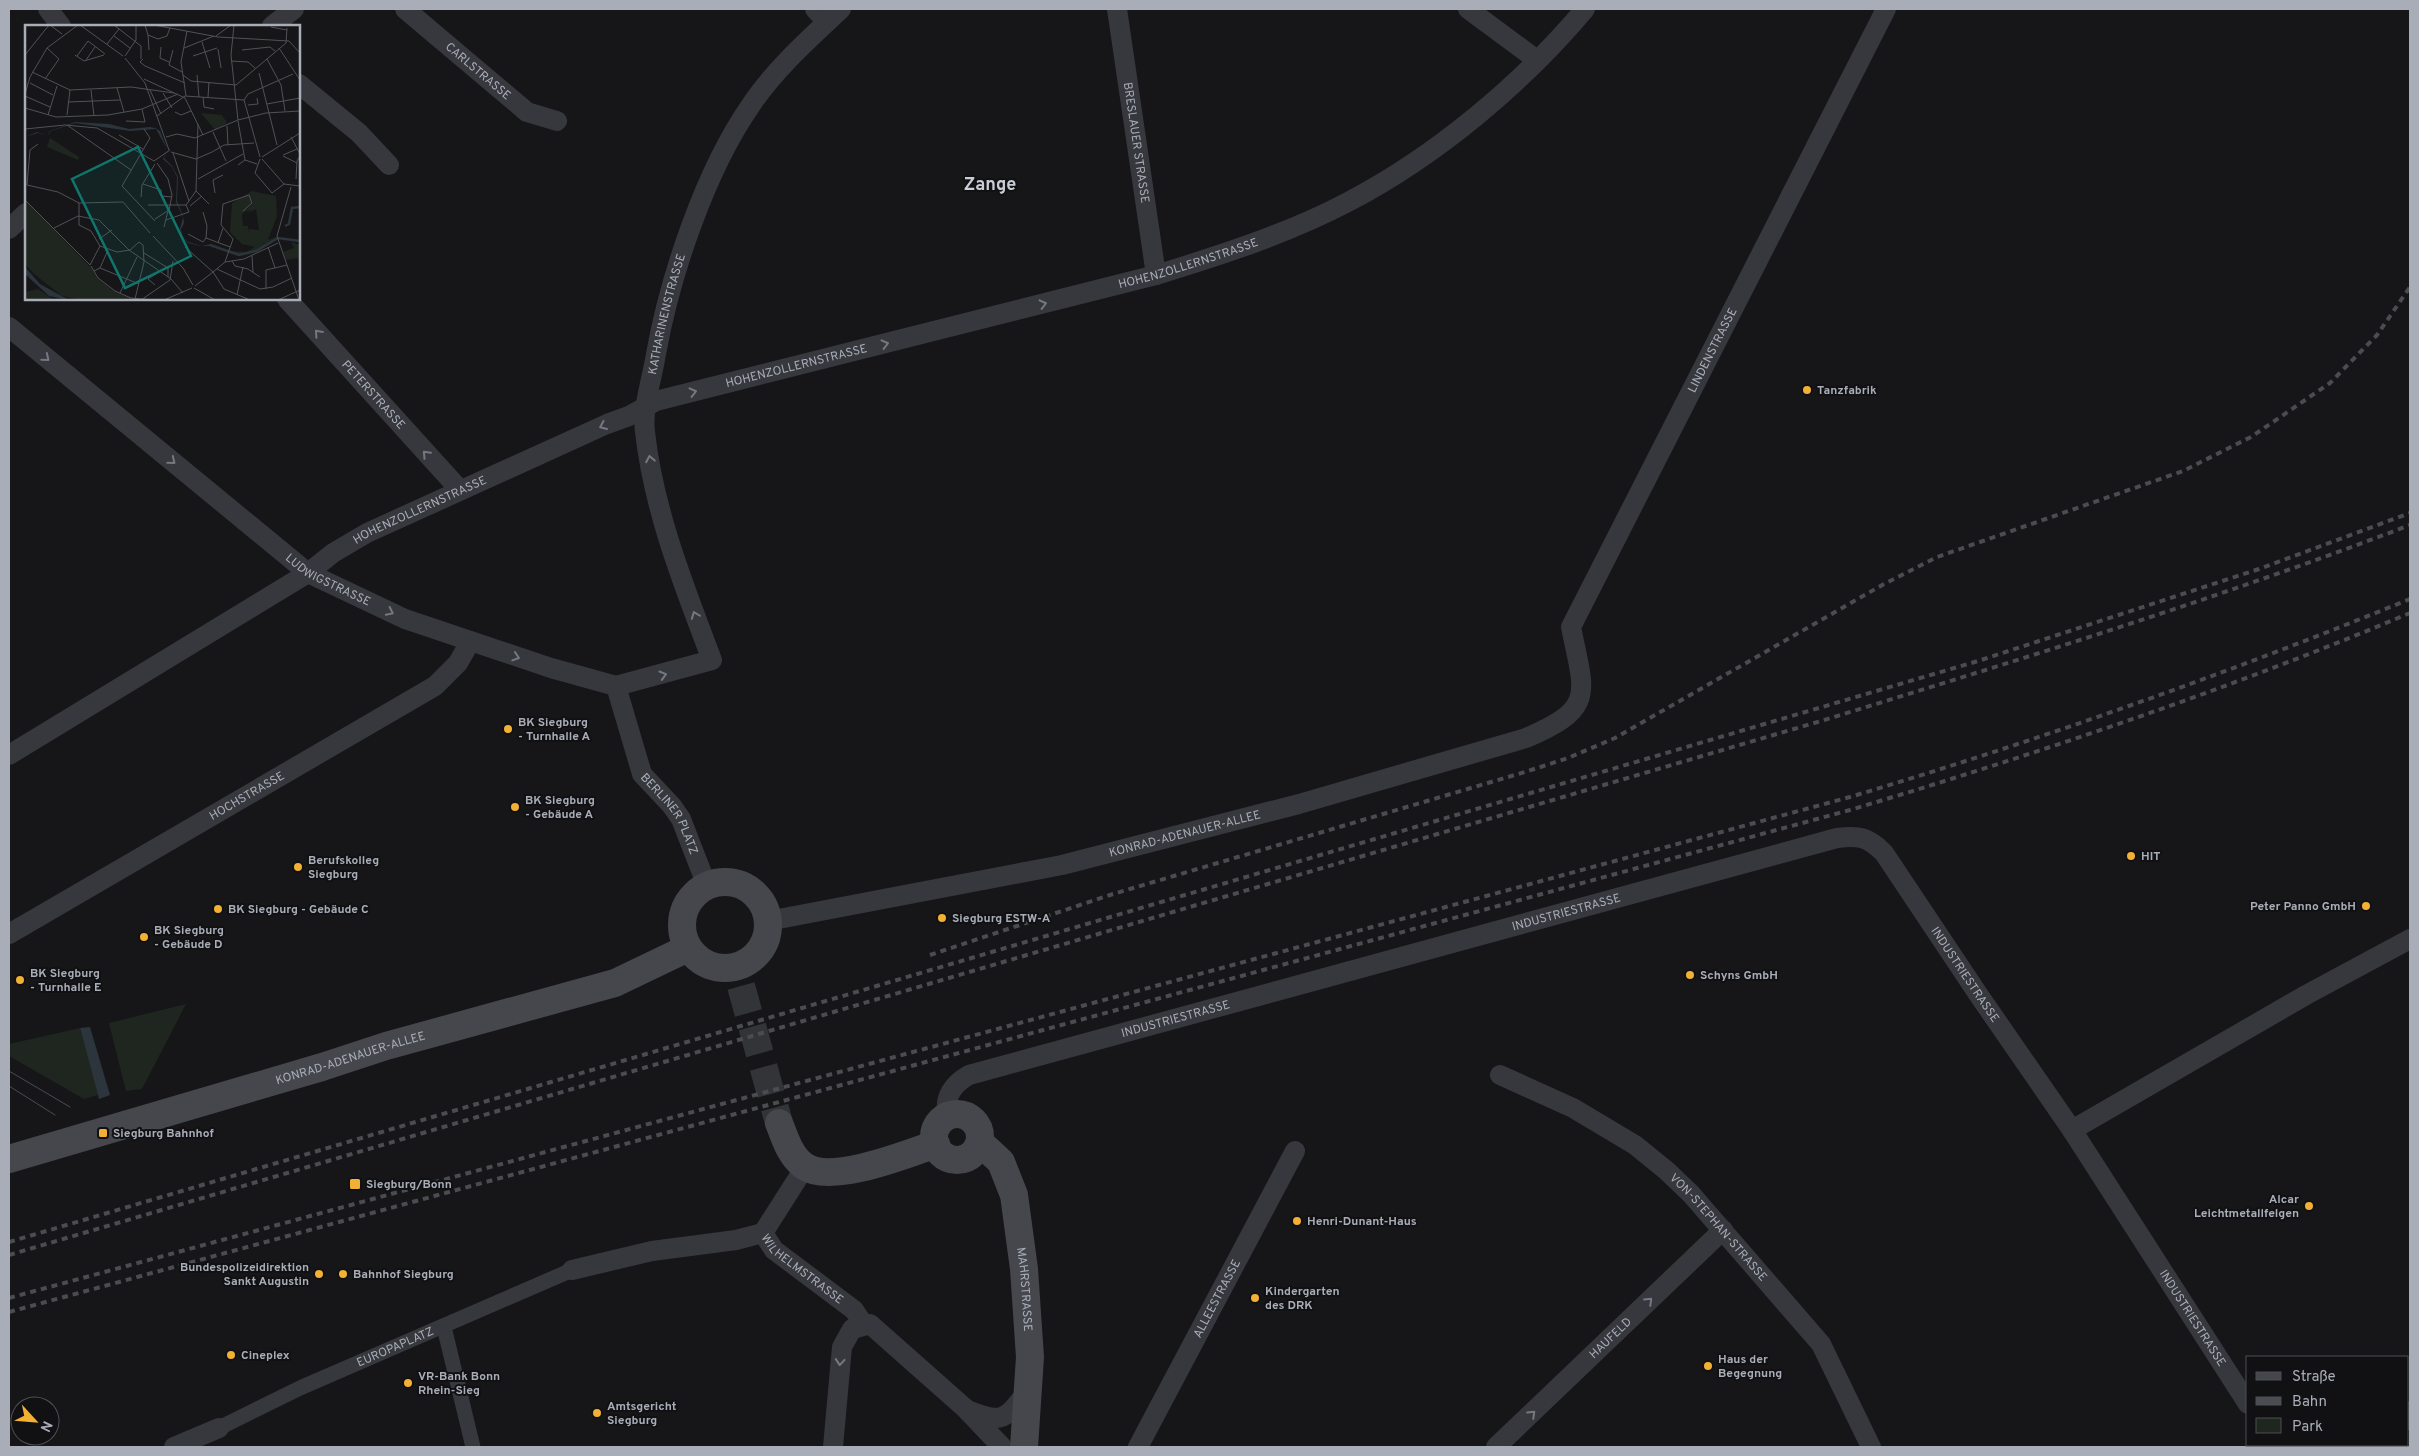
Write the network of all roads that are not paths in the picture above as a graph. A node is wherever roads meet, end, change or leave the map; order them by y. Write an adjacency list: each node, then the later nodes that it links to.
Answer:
1 (48, 9): 10 (street)
2 (294, 9): 11 (street)
3 (405, 9): 14 (street, CARLSTRASSE)
4 (841, 9): 9 (street, KATHARINENSTRASSE)
5 (1117, 9): 18 (street, BRESLAUER STRASSE)
6 (1468, 9): 12 (street)
7 (1585, 9): 12 (street, HOHENZOLLERNSTRASSE)
8 (1886, 9): 26 (street, LINDENSTRASSE)
9 (821, 16): 21 (street, KATHARINENSTRASSE)
10 (60, 25)
11 (273, 25)
12 (1537, 60): 18 (street, HOHENZOLLERNSTRASSE)
13 (300, 85): 15 (street)
14 (558, 121)
15 (389, 166)
16 (25, 214): 17 (street)
17 (9, 228)
18 (1156, 275): 21 (street, HOHENZOLLERNSTRASSE, one-way to 18)
19 (288, 300): 22 (street, PETERSTRASSE, one-way to 19)
20 (9, 327): 23 (street, LUDWIGSTRASSE, one-way to 23)
21 (647, 406): 22 (street, HOHENZOLLERNSTRASSE, one-way to 22); 25 (street, KATHARINENSTRASSE, one-way to 21)
22 (460, 490): 23 (street, HOHENZOLLERNSTRASSE)
23 (308, 573): 24 (street, LUDWIGSTRASSE, one-way to 24); 27 (street, HOHENZOLLERNSTRASSE)
24 (470, 642): 25 (street, LUDWIGSTRASSE, one-way to 25); 30 (street, HOCHSTRASSE)
25 (616, 686): 28 (street, BERLINER PLATZ)
26 (1580, 697): 29 (street, KONRAD-ADENAUER-ALLEE)
27 (9, 755)
28 (707, 886): 29 (main road); 32 (main road)
29 (768, 921): 32 (main road)
30 (9, 934)
31 (2410, 939): 36 (street)
32 (688, 948): 40 (main road, KONRAD-ADENAUER-ALLEE)
33 (1500, 1076): 42 (street, VON-STEPHAN-STRASSE)
34 (948, 1116): 36 (street, INDUSTRIESTRASSE); 37 (main road); 38 (main road)
35 (779, 1123): 41 (main road)
36 (2072, 1130): 48 (street, INDUSTRIESTRASSE)
37 (936, 1144): 38 (main road); 41 (main road)
38 (979, 1144): 47 (main road, MAHRSTRASSE)
39 (1294, 1151): 56 (street, ALLEESTRASSE)
40 (9, 1159)
41 (805, 1167): 43 (street)
42 (1723, 1230): 57 (street, HAUFELD, one-way to 42); 58 (street, VON-STEPHAN-STRASSE)
43 (763, 1233): 44 (street, WILHELMSTRASSE); 45 (street, WILHELMSTRASSE)
44 (572, 1270): 46 (street, EUROPAPLATZ)
45 (864, 1325): 49 (street, WILHELMSTRASSE); 53 (street, one-way to 53)
46 (444, 1327): 50 (street, EUROPAPLATZ); 52 (street)
47 (1026, 1393): 49 (street, WILHELMSTRASSE); 55 (main road, MAHRSTRASSE)
48 (2246, 1401)
49 (966, 1409): 54 (street, WILHELMSTRASSE)
50 (219, 1428): 51 (street)
51 (174, 1447)
52 (473, 1447)
53 (833, 1447)
54 (1002, 1447)
55 (1024, 1447)
56 (1138, 1447)
57 (1496, 1447)
58 (1871, 1447)

